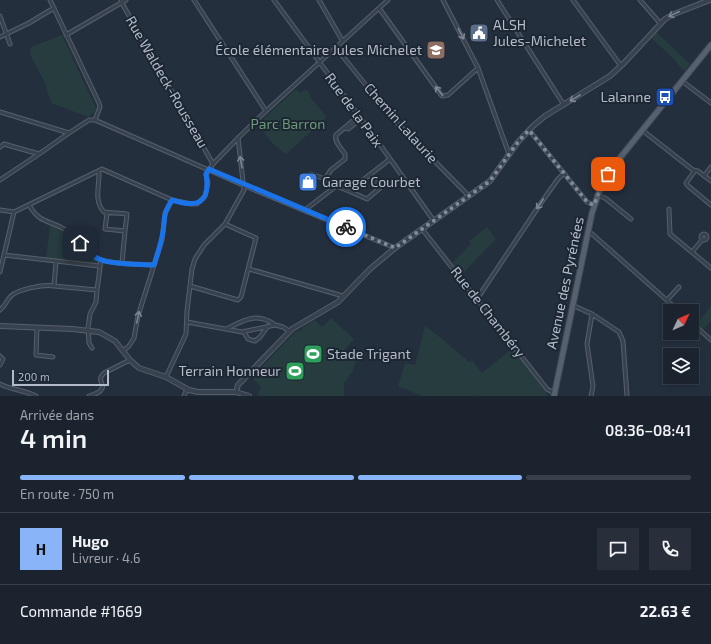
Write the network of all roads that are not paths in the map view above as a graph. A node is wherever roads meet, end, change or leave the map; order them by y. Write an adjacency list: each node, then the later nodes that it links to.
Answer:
1 (50, 0): 13 (street)
2 (126, 0): 11 (street)
3 (194, 0): 30 (street)
4 (274, 0): 24 (street, Rue de la Paix)
5 (319, 0): 20 (street)
6 (443, 0): 26 (street, one-way to 26)
7 (498, 0): 29 (street)
8 (573, 0): 25 (street)
9 (640, 0): 16 (street)
10 (710, 0): 16 (street, one-way to 16)
11 (122, 1): 18 (street); 42 (street, Rue Waldeck-Rousseau)
12 (385, 1): 14 (street)
13 (54, 8): 17 (street); 18 (street)
14 (379, 8): 20 (street); 26 (street, one-way to 14)
15 (0, 16): 17 (street)
16 (660, 24): 25 (street)
17 (6, 34): 19 (street); 21 (street)
18 (66, 35): 33 (street)
19 (0, 37)
20 (342, 40): 23 (street)
21 (10, 44)
22 (711, 45): 27 (main road, Avenue des Pyrénées)
23 (336, 48): 24 (street); 58 (street, Chemin Lalaurie)
24 (319, 62): 30 (street); 32 (street, Rue de la Paix)
25 (621, 66): 29 (street, one-way to 29)
26 (478, 68): 40 (street)
27 (682, 81): 28 (street); 35 (main road, Avenue des Pyrénées)
28 (711, 103)
29 (564, 105): 34 (street)
30 (266, 111): 37 (street)
31 (0, 112): 36 (street)
32 (359, 119): 41 (street, Rue de la Paix); 51 (street)
33 (95, 120): 36 (street); 44 (street)
34 (529, 130): 40 (street); 47 (street)
35 (642, 130): 46 (street); 57 (main road, Avenue des Pyrénées)
36 (69, 133): 39 (street)
37 (238, 138): 42 (street); 54 (street, one-way to 37)
38 (0, 147): 39 (street)
39 (39, 154): 52 (street)
40 (509, 154): 58 (street)
41 (390, 159): 49 (street); 69 (street, Rue de la Paix)
42 (213, 164): 44 (street)
43 (711, 167): 50 (street)
44 (209, 169): 54 (street); 59 (street)
45 (98, 170): 59 (street); 60 (street); 67 (street)
46 (693, 170): 50 (street); 62 (street)
47 (564, 173): 61 (street); 91 (street, one-way to 91)
48 (311, 174): 51 (street)
49 (370, 175): 56 (street); 56 (street)
50 (704, 176): 53 (street)
51 (325, 179): 55 (street)
52 (0, 180)
53 (711, 181)
54 (245, 186): 65 (street); 70 (street)
55 (336, 186): 56 (street); 65 (street)
56 (349, 191)
57 (597, 195): 61 (main road, Avenue des Pyrénées); 68 (street)
58 (469, 196): 69 (street)
59 (172, 200): 81 (street)
60 (29, 205): 66 (street); 78 (street)
61 (594, 205): 73 (main road, Avenue des Pyrénées)
62 (711, 205)
63 (669, 209): 76 (street)
64 (0, 210): 66 (street)
65 (305, 210): 75 (street)
66 (14, 212): 77 (street)
67 (107, 212): 72 (street); 72 (street)
68 (631, 219)
69 (434, 221): 71 (street)
70 (225, 224): 84 (street); 87 (street)
71 (422, 229): 75 (street); 91 (street, Rue de Chambéry)
72 (125, 231): 80 (street)
73 (588, 232): 92 (street); 94 (main road, Avenue des Pyrénées)
74 (702, 240): 76 (street)
75 (395, 248): 90 (street)
76 (692, 252): 83 (street)
77 (4, 255): 79 (street); 85 (street)
78 (101, 260): 80 (street); 82 (street)
79 (56, 262): 82 (street); 86 (street)
80 (122, 263): 81 (street)
81 (154, 265): 109 (street, one-way to 81)
82 (99, 266): 89 (street)
83 (711, 268)
84 (249, 269): 87 (street); 90 (street)
85 (0, 272)
86 (54, 286): 89 (street); 95 (street)
87 (190, 286): 97 (street)
88 (679, 287): 92 (street)
89 (97, 290): 104 (street)
90 (343, 296): 105 (street)
91 (477, 299): 118 (street, Rue de Chambéry)
92 (667, 300): 93 (street)
93 (671, 304)
94 (572, 305): 96 (street); 118 (main road, Avenue des Pyrénées)
95 (0, 310)
96 (592, 314): 123 (street); 124 (street)
97 (187, 322): 102 (street); 114 (street)
98 (275, 325): 100 (street); 102 (street); 105 (street)
99 (0, 326): 101 (street)
100 (268, 326): 106 (street); 106 (street)
101 (37, 328): 104 (street); 111 (street)
102 (226, 329): 106 (street)
103 (699, 329): 107 (street)
104 (89, 330): 108 (street); 109 (street)
105 (289, 331): 117 (street)
106 (244, 332)
107 (711, 340)
108 (92, 348)
109 (123, 351): 112 (street)
110 (0, 356): 113 (street)
111 (53, 357)
112 (130, 360): 114 (street); 120 (street)
113 (0, 366)
114 (166, 377): 116 (street)
115 (0, 384): 119 (street)
116 (187, 389): 117 (street); 121 (street)
117 (236, 392): 122 (street)
118 (554, 394)
119 (36, 396)
120 (89, 396)
121 (184, 396)
122 (249, 396)
123 (590, 396)
124 (627, 396)

